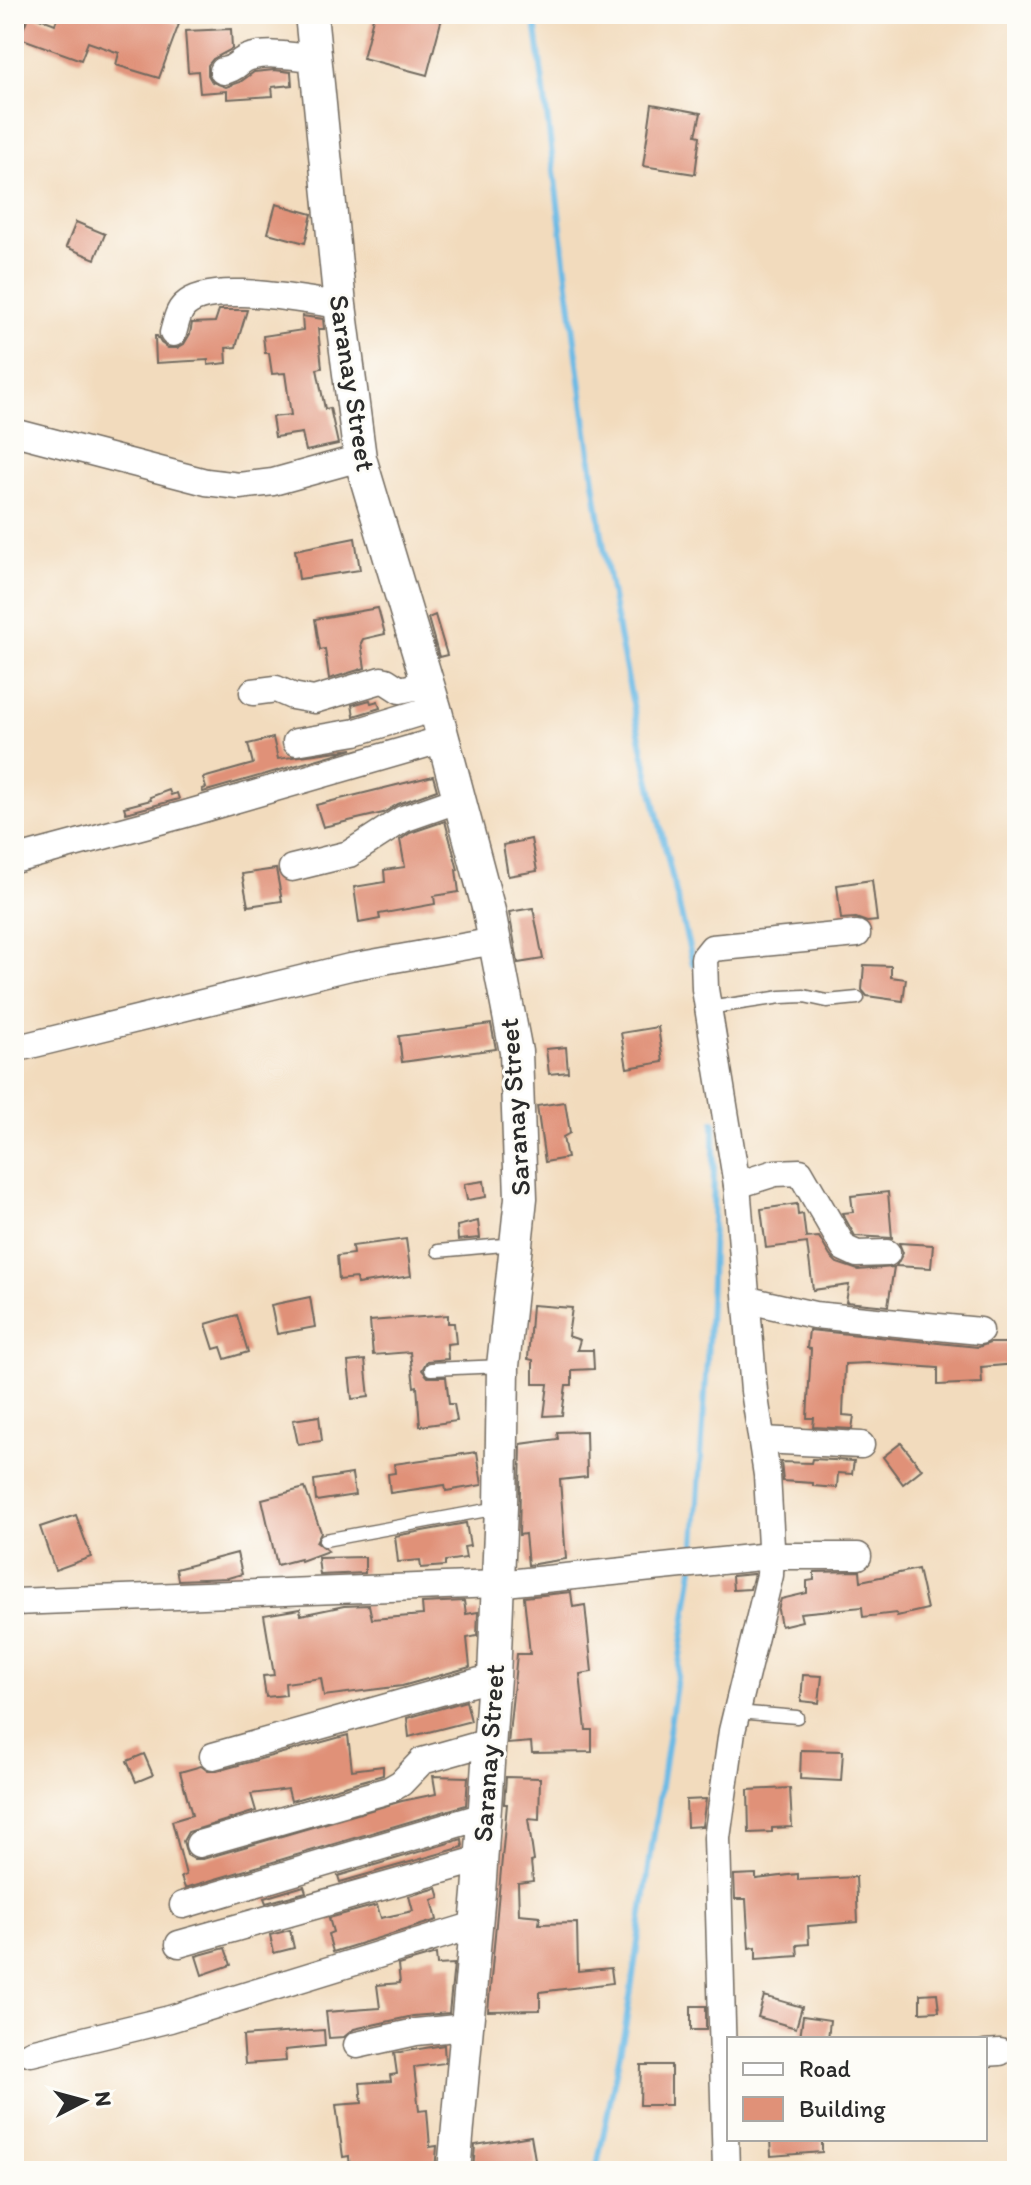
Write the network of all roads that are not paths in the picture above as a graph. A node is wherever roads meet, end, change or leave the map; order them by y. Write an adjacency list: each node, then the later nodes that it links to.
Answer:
1 (311, 14): 2 (street, Saranay Street)
2 (315, 58): 3 (street); 4 (street, Saranay Street)
3 (223, 71)
4 (340, 305): 5 (street); 7 (street, Saranay Street)
5 (173, 333)
6 (14, 432): 7 (street)
7 (360, 458): 9 (street, Saranay Street)
8 (253, 692): 9 (street)
9 (432, 696): 10 (street, Saranay Street); 11 (street)
10 (444, 739): 12 (street, Saranay Street); 13 (street)
11 (296, 742)
12 (460, 799): 14 (street); 16 (street, Saranay Street)
13 (14, 860)
14 (292, 868)
15 (857, 934): 18 (street)
16 (495, 941): 19 (street); 21 (street, Saranay Street)
17 (858, 998): 18 (lane)
18 (708, 1008): 20 (street)
19 (14, 1049)
20 (737, 1185): 23 (street); 24 (street)
21 (518, 1243): 22 (lane); 26 (street, Saranay Street)
22 (438, 1251)
23 (887, 1253)
24 (748, 1300): 25 (street); 28 (street)
25 (980, 1331)
26 (503, 1366): 27 (lane); 30 (street, Saranay Street)
27 (431, 1369)
28 (762, 1440): 29 (street); 32 (street)
29 (861, 1445)
30 (501, 1507): 31 (lane); 34 (street, Saranay Street)
31 (325, 1540)
32 (770, 1556): 33 (street); 34 (street); 37 (street)
33 (858, 1556)
34 (497, 1584): 35 (street); 36 (street, Saranay Street)
35 (14, 1602)
36 (494, 1677): 39 (street, Saranay Street); 40 (street)
37 (736, 1712): 38 (lane); 50 (street)
38 (797, 1717)
39 (489, 1742): 41 (street, Saranay Street); 42 (street)
40 (213, 1756)
41 (484, 1816): 43 (street, Saranay Street); 44 (street)
42 (199, 1844)
43 (481, 1859): 45 (street, Saranay Street); 46 (street)
44 (183, 1905)
45 (475, 1925): 47 (street, Saranay Street); 49 (street)
46 (179, 1944)
47 (466, 2027): 48 (street); 52 (street, Saranay Street)
48 (357, 2045)
49 (31, 2053)
50 (725, 2061): 51 (street)
51 (726, 2118): 53 (street)
52 (454, 2171)
53 (726, 2171)

